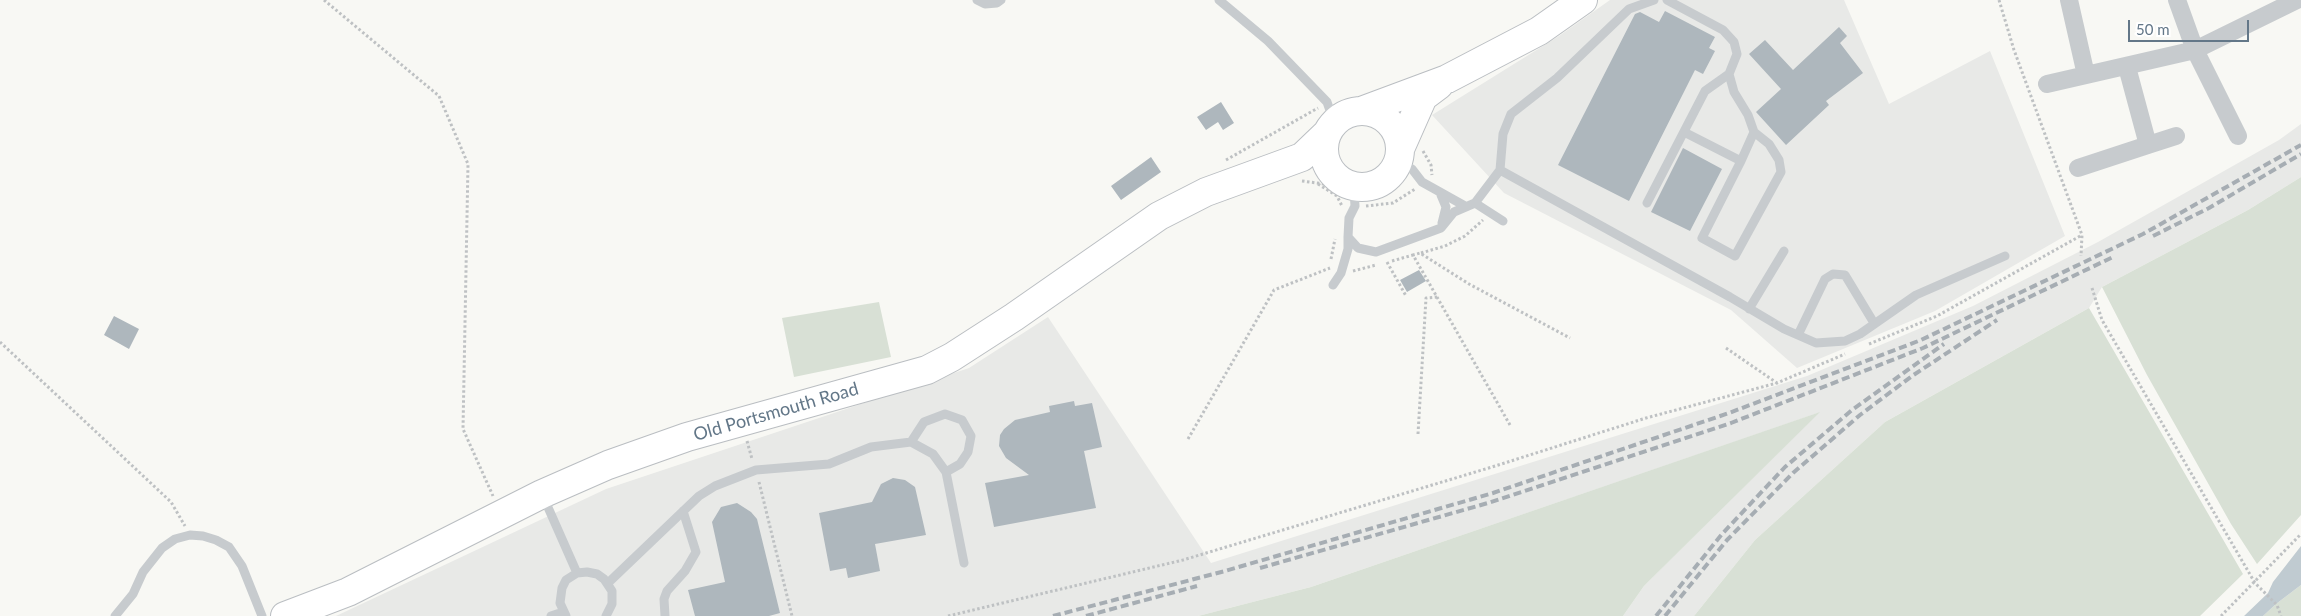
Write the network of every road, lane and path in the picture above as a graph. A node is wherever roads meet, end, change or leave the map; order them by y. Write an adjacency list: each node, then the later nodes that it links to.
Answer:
1 (324, 0): 66 (path)
2 (977, 0): 3 (lane)
3 (1001, 0)
4 (1219, 0): 19 (lane)
5 (1583, 0): 16 (main road)
6 (1654, 0): 28 (lane)
7 (1667, 0): 14 (lane)
8 (1999, 0): 39 (path)
9 (2069, 0): 15 (street)
10 (2177, 0): 12 (street)
11 (2297, 0): 12 (street)
12 (2195, 50): 13 (street); 23 (street)
13 (2127, 67): 15 (street); 24 (street)
14 (1729, 74): 20 (lane); 21 (lane)
15 (2086, 75): 17 (street)
16 (1447, 79): 18 (main road); 25 (main road)
17 (2048, 84)
18 (1361, 111): 19 (main road); 25 (main road)
19 (1330, 129): 29 (main road, Old Portsmouth Road); 32 (main road)
20 (1684, 132): 26 (lane); 35 (lane)
21 (1754, 132): 26 (lane); 26 (lane)
22 (2176, 136): 24 (street)
23 (2238, 136)
24 (2148, 145): 27 (street)
25 (1406, 154): 31 (lane); 31 (path); 32 (main road)
26 (1741, 161)
27 (2078, 168)
28 (1500, 170): 34 (lane); 50 (lane)
29 (1248, 178): 32 (main road, Old Portsmouth Road); 59 (main road, Old Portsmouth Road)
30 (1299, 181): 32 (path)
31 (1422, 182): 32 (path); 33 (lane)
32 (1346, 190): 40 (lane)
33 (1441, 195): 36 (lane); 38 (lane)
34 (1475, 203): 36 (lane); 37 (lane)
35 (1647, 203)
36 (1465, 206): 38 (lane)
37 (1503, 221)
38 (1441, 228): 40 (lane)
39 (2082, 235): 43 (path); 55 (path)
40 (1348, 237): 46 (lane)
41 (1784, 251): 50 (lane)
42 (2005, 256): 51 (lane)
43 (2081, 256)
44 (1387, 262): 48 (path)
45 (1332, 268): 62 (path)
46 (1333, 285)
47 (2092, 288): 74 (path)
48 (1406, 296)
49 (1437, 298): 53 (path); 60 (path); 61 (path)
50 (1750, 309): 52 (lane)
51 (1874, 323): 52 (lane); 52 (lane)
52 (1798, 335)
53 (1570, 338)
54 (0, 342): 70 (path)
55 (1866, 345)
56 (1726, 348): 58 (path)
57 (1848, 353): 58 (path)
58 (1777, 382): 83 (path)
59 (740, 422): 64 (path); 67 (main road, Old Portsmouth Road)
60 (1510, 425)
61 (1418, 434)
62 (1188, 439)
63 (911, 442): 64 (lane); 65 (lane); 65 (lane)
64 (756, 470): 68 (lane); 82 (path)
65 (946, 472): 71 (lane)
66 (483, 476)
67 (542, 494): 72 (lane); 78 (main road, Old Portsmouth Road)
68 (683, 511): 73 (lane); 81 (lane)
69 (2301, 534): 74 (path)
70 (190, 535): 76 (lane); 77 (lane)
71 (964, 563)
72 (577, 573): 73 (lane); 75 (lane)
73 (608, 583): 80 (lane)
74 (2255, 583): 84 (path); 85 (path)
75 (565, 614): 79 (lane)
76 (115, 616)
77 (262, 616)
78 (285, 616)
79 (551, 616)
80 (606, 616)
81 (665, 616)
82 (792, 616)
83 (948, 616)
84 (2220, 616)
85 (2281, 616)

